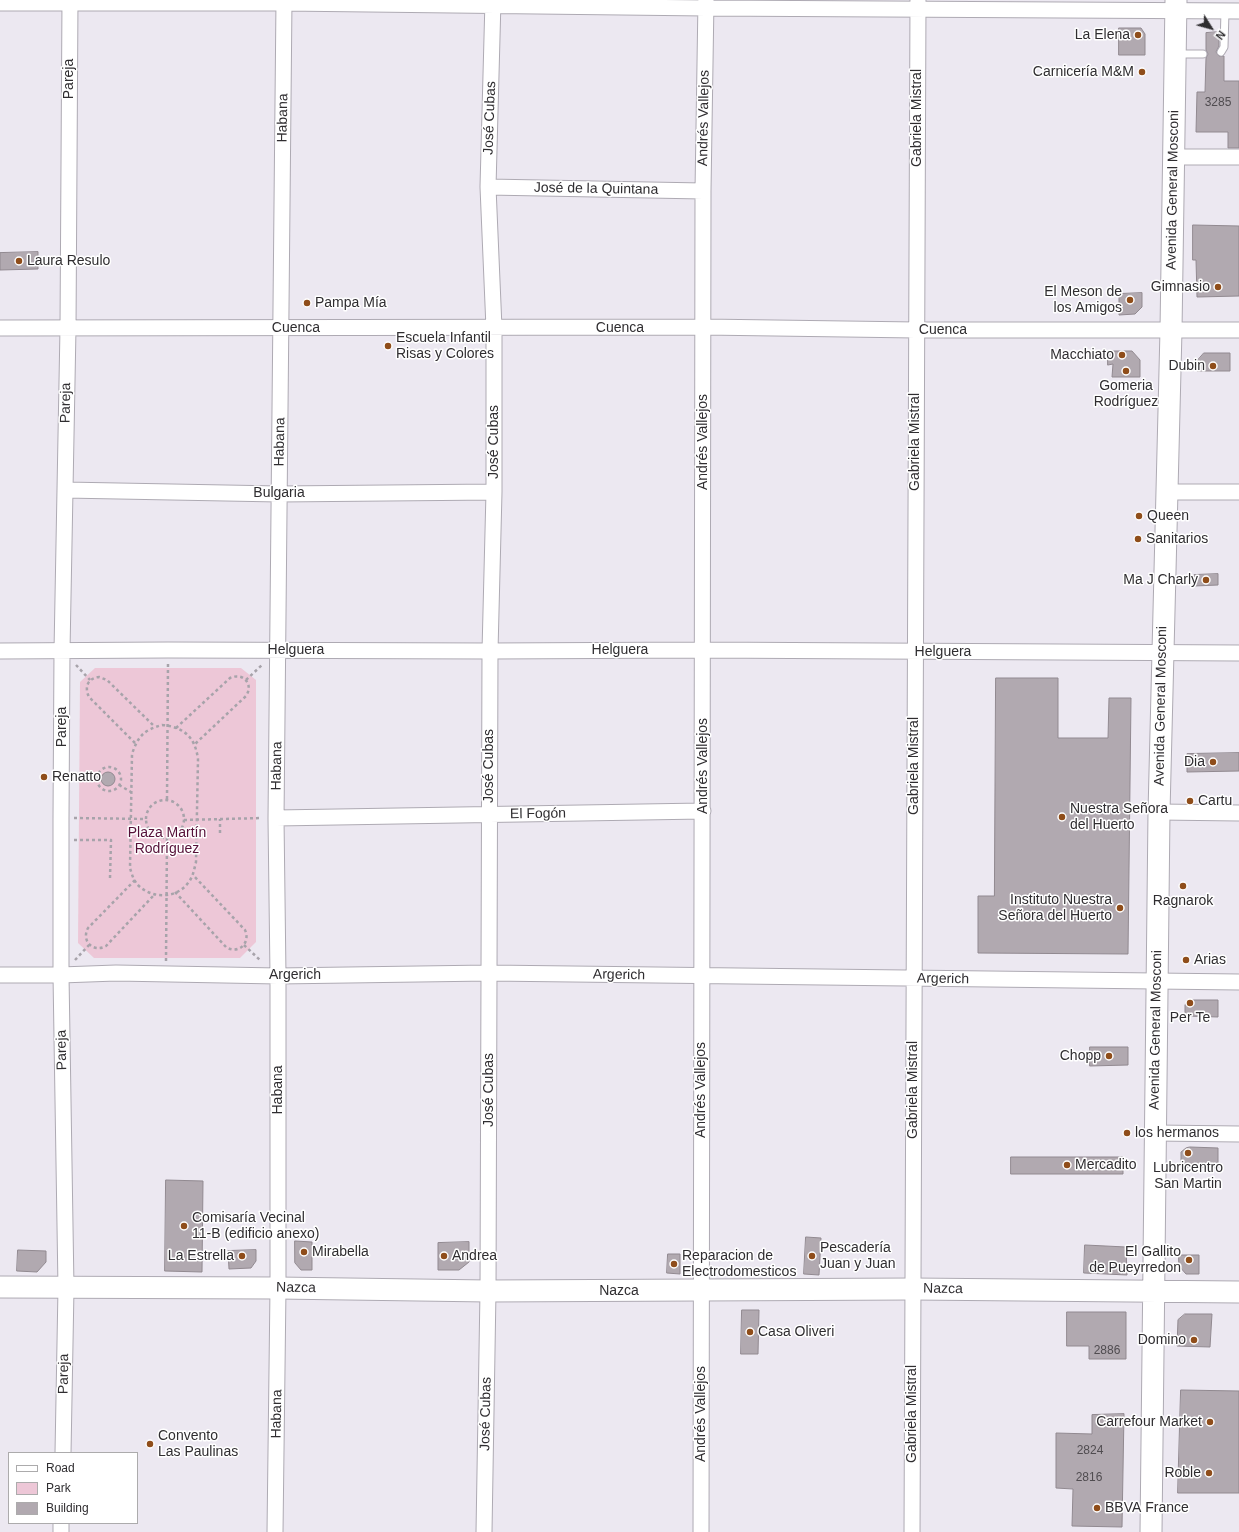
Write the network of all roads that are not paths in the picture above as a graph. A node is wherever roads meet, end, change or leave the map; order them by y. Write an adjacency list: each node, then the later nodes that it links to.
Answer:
1 (70, 1): 2 (street); 3 (street); 18 (street, Pareja)
2 (284, 1): 4 (street); 19 (street, Habana)
3 (0, 3)
4 (493, 3): 5 (street); 14 (street, José Cubas)
5 (706, 4): 6 (street); 15 (street, Andrés Vallejos)
6 (918, 4): 7 (street); 21 (street, Gabriela Mistral)
7 (1176, 5): 8 (street); 10 (main road, Avenida General Mosconi)
8 (1232, 11): 9 (lane)
9 (1221, 52)
10 (1175, 54): 11 (lane); 13 (main road, Avenida General Mosconi)
11 (1203, 54)
12 (1239, 157): 13 (street)
13 (1173, 158): 22 (main road, Avenida General Mosconi)
14 (488, 187): 15 (street, José de la Quintana); 20 (street, José Cubas)
15 (703, 191): 16 (street, Andrés Vallejos)
16 (704, 327): 20 (street, Cuenca); 21 (street, Cuenca); 32 (street, Andrés Vallejos)
17 (0, 328): 18 (street, Cuenca)
18 (68, 328): 19 (street, Cuenca); 24 (street, Pareja)
19 (281, 328): 20 (street, Cuenca); 28 (street, Habana)
20 (494, 328): 25 (street, José Cubas)
21 (916, 330): 22 (street, Cuenca); 34 (street, Gabriela Mistral)
22 (1171, 330): 23 (street, Cuenca); 26 (main road, Avenida General Mosconi)
23 (1239, 330)
24 (65, 490): 28 (street, Bulgaria); 30 (street, Pareja)
25 (494, 492): 28 (street, Bulgaria); 33 (street, José Cubas)
26 (1167, 492): 27 (street); 35 (main road, Avenida General Mosconi)
27 (1239, 492)
28 (279, 494): 31 (street, Habana)
29 (0, 650): 30 (street, Helguera)
30 (62, 650): 31 (street, Helguera); 44 (street, Pareja)
31 (278, 650): 33 (street, Helguera); 41 (street, Habana)
32 (702, 650): 33 (street, Helguera); 34 (street, Helguera); 37 (street, Andrés Vallejos)
33 (490, 651): 40 (street, José Cubas)
34 (915, 652): 35 (street, Helguera); 47 (street, Gabriela Mistral)
35 (1163, 653): 36 (street, Helguera); 38 (main road, Avenida General Mosconi)
36 (1239, 653)
37 (703, 811): 40 (street, El Fogón); 46 (street, Andrés Vallejos)
38 (1159, 812): 39 (street); 48 (main road, Avenida General Mosconi)
39 (1239, 812)
40 (489, 815): 41 (street, El Fogón); 42 (street, José Cubas)
41 (276, 818): 45 (street, Habana)
42 (489, 973): 45 (street, Argerich); 46 (street, Argerich); 57 (street, José Cubas)
43 (0, 975): 44 (street, Argerich)
44 (61, 975): 45 (street, Argerich); 53 (street, Pareja)
45 (278, 976): 54 (street, Habana)
46 (701, 977): 47 (street, Argerich); 56 (street, Andrés Vallejos)
47 (913, 979): 48 (street, Argerich); 55 (street, Gabriela Mistral)
48 (1156, 982): 49 (street, Argerich); 50 (main road, Avenida General Mosconi)
49 (1239, 982)
50 (1155, 1133): 51 (street); 58 (main road, Avenida General Mosconi)
51 (1239, 1134)
52 (0, 1287): 53 (main road, Nazca)
53 (66, 1288): 54 (main road, Nazca); 60 (street, Pareja)
54 (278, 1288): 57 (main road, Nazca); 61 (street, Habana)
55 (913, 1289): 56 (main road, Nazca); 58 (main road, Nazca); 64 (street, Gabriela Mistral)
56 (702, 1290): 57 (main road, Nazca); 63 (street, Andrés Vallejos)
57 (488, 1291): 62 (street, José Cubas)
58 (1153, 1292): 59 (main road, Nazca); 65 (main road, Avenida General Mosconi)
59 (1239, 1292)
60 (62, 1452)
61 (275, 1532)
62 (484, 1532)
63 (701, 1532)
64 (912, 1532)
65 (1151, 1532)

